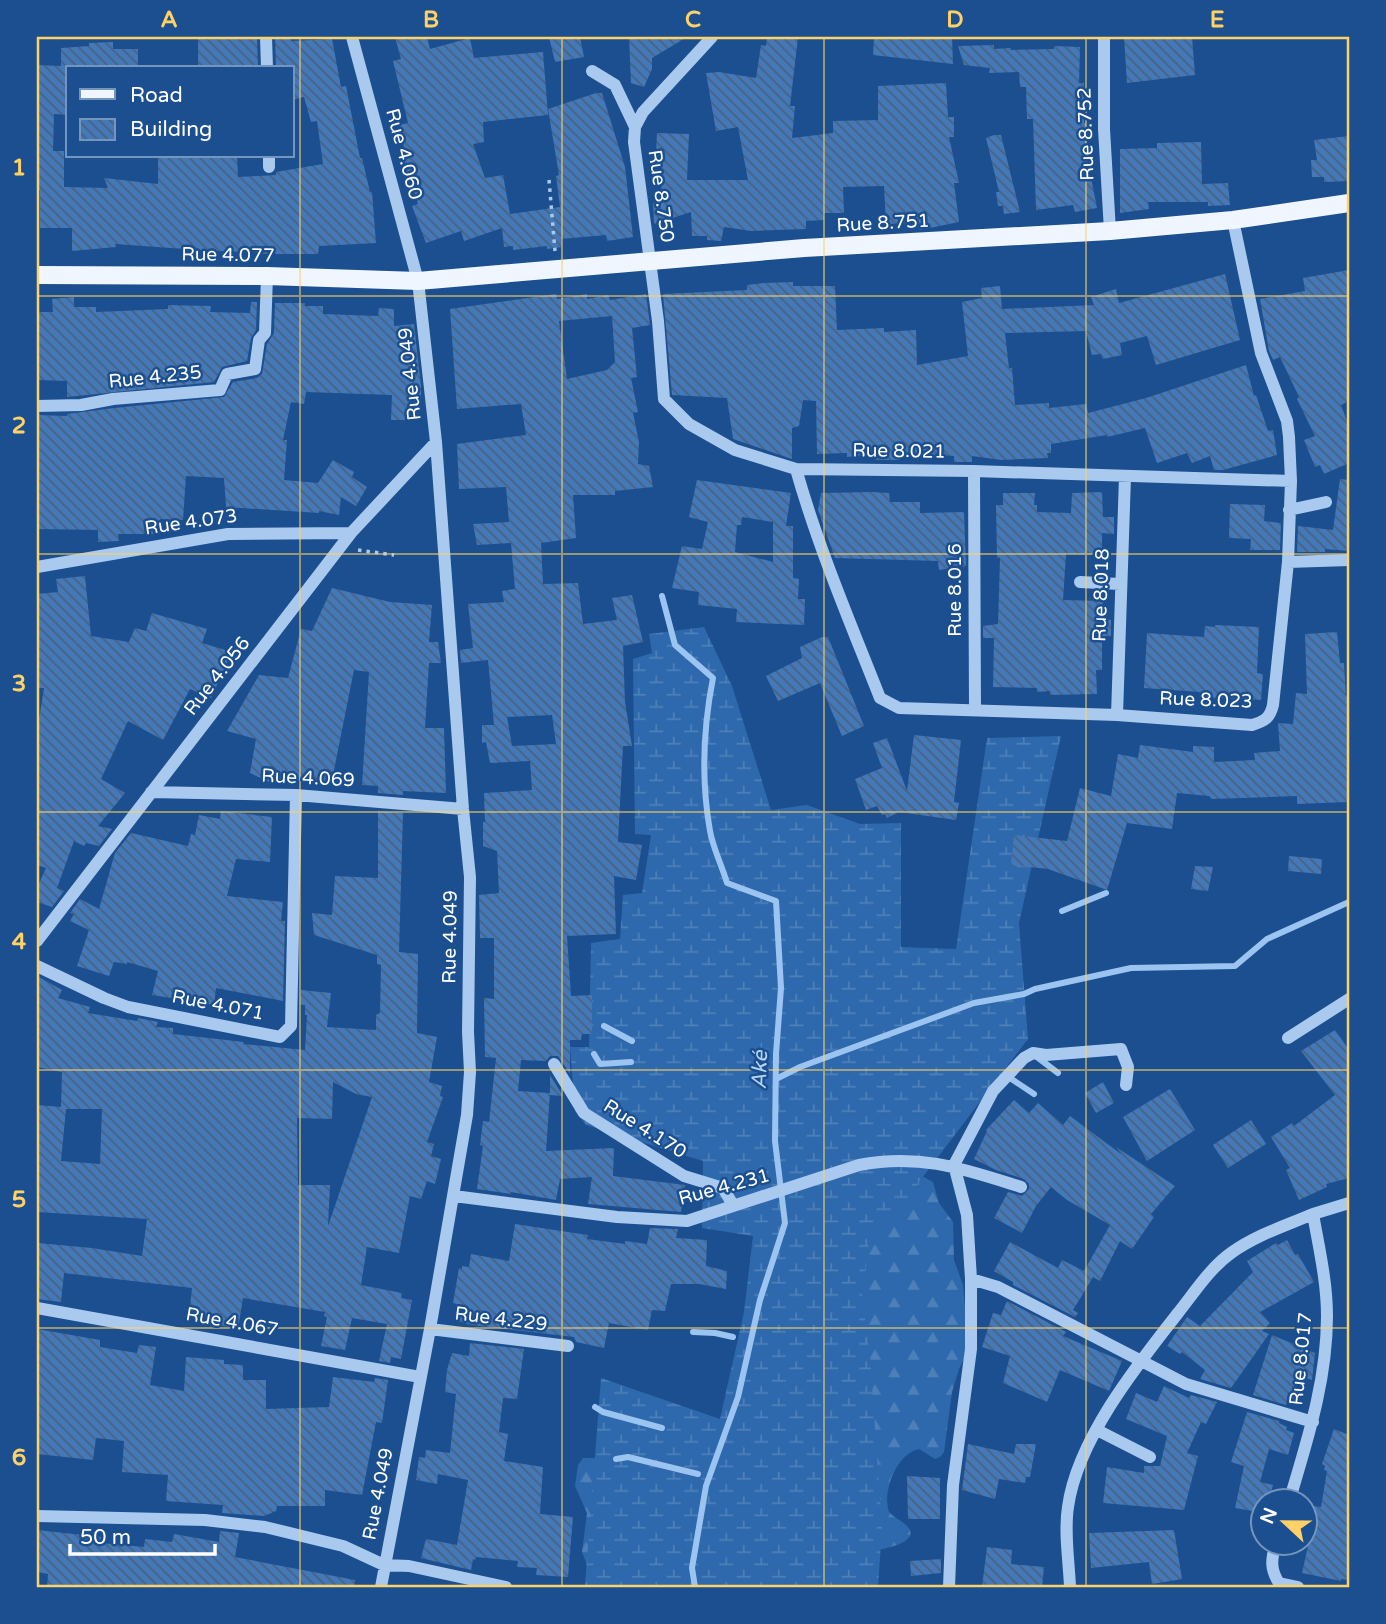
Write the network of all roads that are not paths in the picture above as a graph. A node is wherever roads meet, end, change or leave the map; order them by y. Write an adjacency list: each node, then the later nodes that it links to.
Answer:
1 (266, 37): 5 (street)
2 (352, 37): 14 (street, Rue 4.060)
3 (712, 37): 7 (street, Rue 8.750)
4 (1104, 37): 10 (street, Rue 8.752)
5 (267, 66)
6 (592, 71): 7 (street)
7 (635, 127): 11 (street, Rue 8.750)
8 (1349, 202): 9 (main road, Rue 8.751)
9 (1233, 220): 10 (main road, Rue 8.751); 20 (street, Rue 8.023)
10 (1110, 231): 11 (main road, Rue 8.751)
11 (651, 263): 14 (main road, Rue 8.751); 17 (street, Rue 8.021)
12 (37, 275): 13 (main road, Rue 4.077)
13 (267, 276): 14 (main road, Rue 4.077); 15 (street, Rue 4.235)
14 (418, 281): 16 (street, Rue 4.049)
15 (37, 407)
16 (436, 442): 23 (street, Rue 4.056); 33 (street, Rue 4.049)
17 (796, 469): 18 (street, Rue 8.021); 29 (street, Rue 8.023)
18 (974, 471): 19 (street, Rue 8.021); 29 (street, Rue 8.016)
19 (1125, 477): 20 (street, Rue 8.021); 28 (street, Rue 8.018)
20 (1291, 481): 22 (street, Rue 8.023)
21 (1326, 502): 22 (street)
22 (1289, 510): 25 (street, Rue 8.023)
23 (351, 533): 26 (street, Rue 4.073); 31 (street, Rue 4.056)
24 (1349, 560): 25 (street)
25 (1288, 562): 30 (street, Rue 8.023)
26 (37, 567)
27 (1080, 582): 28 (street)
28 (1120, 584): 30 (street, Rue 8.018)
29 (975, 709): 30 (street, Rue 8.023)
30 (1117, 715)
31 (151, 792): 32 (street, Rue 4.069); 34 (street, Rue 4.056)
32 (296, 795): 33 (street, Rue 4.069); 35 (street, Rue 4.071)
33 (463, 809): 42 (street, Rue 4.049)
34 (37, 941)
35 (37, 966)
36 (1349, 999): 37 (street)
37 (1289, 1038)
38 (554, 1064): 44 (street, Rue 4.170)
39 (1126, 1084): 40 (street)
40 (954, 1165): 41 (street, Rue 4.231); 44 (street, Rue 4.231); 46 (street)
41 (1021, 1187)
42 (454, 1196): 44 (street, Rue 4.231); 48 (street, Rue 4.049)
43 (1349, 1203): 45 (street)
44 (733, 1205)
45 (1313, 1214): 50 (street); 52 (street, Rue 8.017)
46 (971, 1279): 50 (street); 61 (street)
47 (37, 1308): 51 (street, Rue 4.067)
48 (430, 1329): 49 (street, Rue 4.229); 51 (street, Rue 4.049)
49 (568, 1346)
50 (1140, 1361): 52 (street); 53 (street)
51 (420, 1377): 58 (street, Rue 4.049)
52 (1313, 1422): 55 (street, Rue 8.017)
53 (1097, 1430): 54 (street); 62 (street)
54 (1150, 1457)
55 (1293, 1488)
56 (37, 1516): 58 (street)
57 (1272, 1558): 63 (street)
58 (384, 1565): 59 (street, Rue 4.049); 60 (street)
59 (381, 1587)
60 (506, 1587)
61 (949, 1587)
62 (1070, 1587)
63 (1298, 1587)

